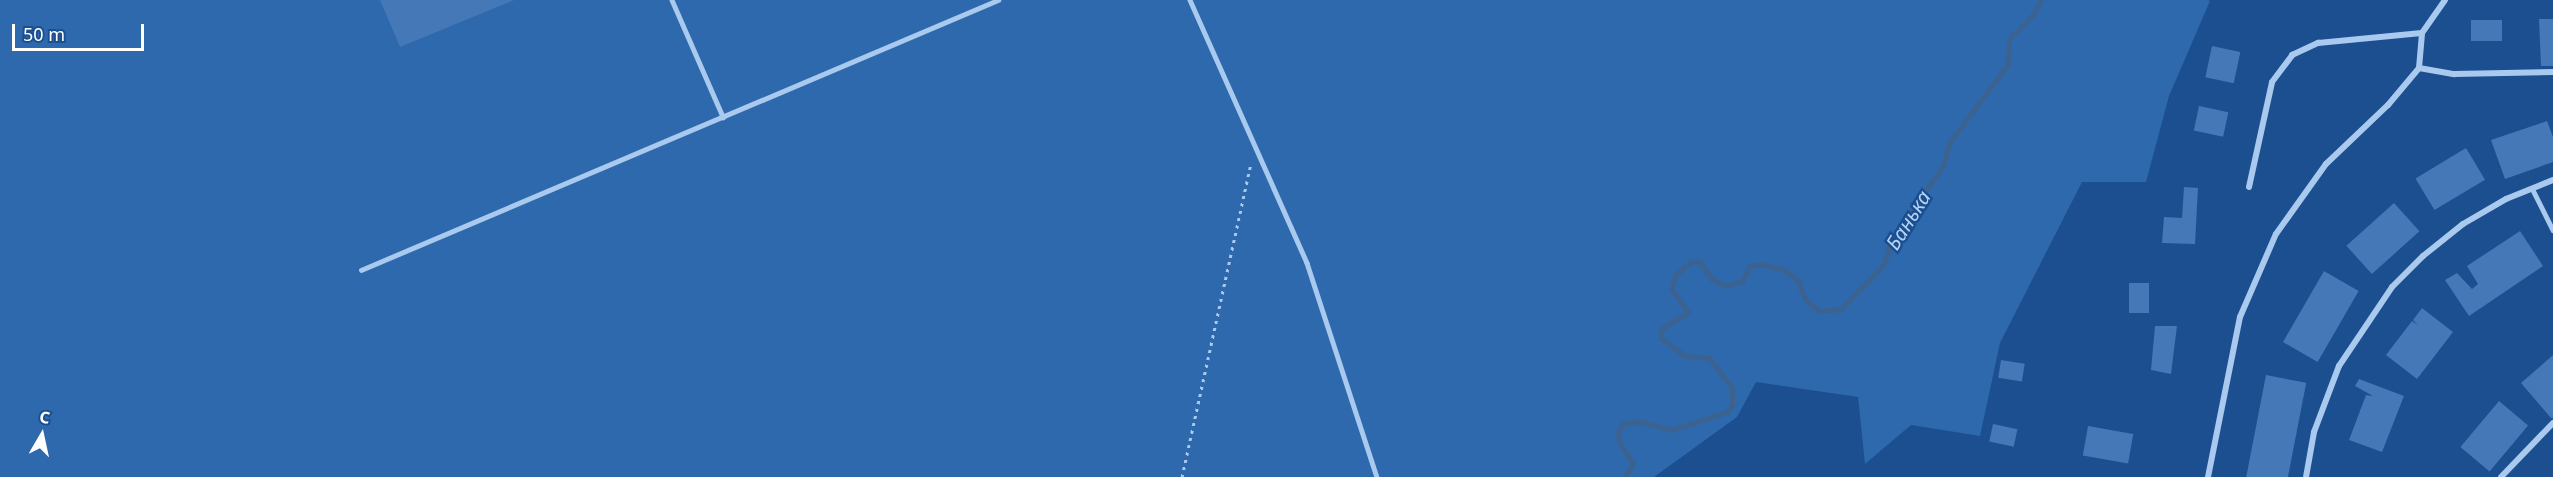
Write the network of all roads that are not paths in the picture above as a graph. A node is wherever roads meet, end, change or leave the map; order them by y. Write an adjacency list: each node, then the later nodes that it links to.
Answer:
1 (672, 0): 8 (lane)
2 (998, 0): 8 (lane)
3 (1190, 0): 15 (lane)
4 (2445, 0): 5 (street)
5 (2422, 33): 6 (street); 10 (street)
6 (2419, 68): 7 (street); 16 (street)
7 (2553, 72)
8 (723, 117): 13 (lane)
9 (2553, 180): 11 (street)
10 (2249, 187)
11 (2532, 188): 12 (lane); 17 (street)
12 (2553, 230)
13 (361, 270)
14 (2553, 423): 18 (street)
15 (1377, 477)
16 (2208, 477)
17 (2306, 477)
18 (2501, 477)

